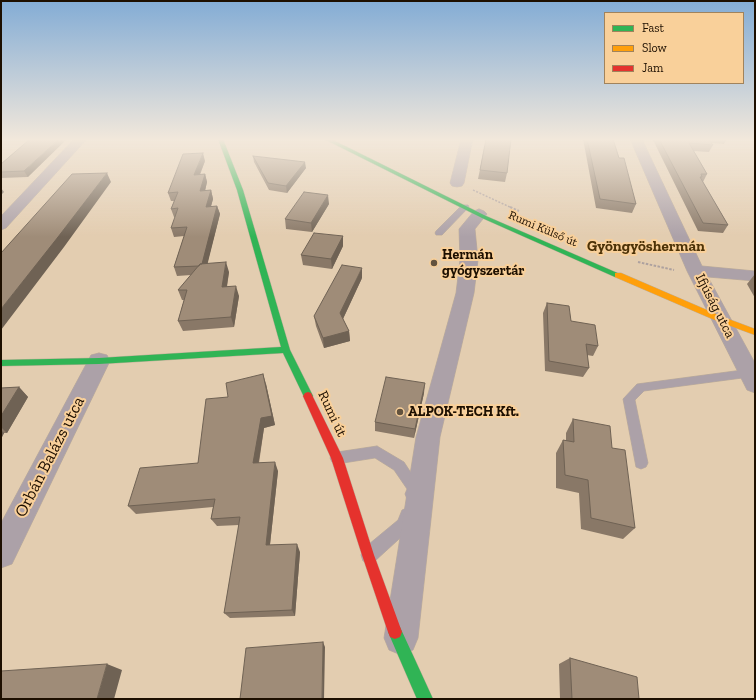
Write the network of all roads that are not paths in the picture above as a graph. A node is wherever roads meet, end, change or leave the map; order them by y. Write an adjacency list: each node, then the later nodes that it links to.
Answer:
1 (50, 172): 8 (street)
2 (233, 172): 14 (street, Rumi út)
3 (392, 172): 7 (street, Rumi Külső út)
4 (460, 172): 6 (street)
5 (651, 172): 10 (street, Ifjúság utca)
6 (457, 183)
7 (472, 211): 9 (lane); 12 (street, Rumi Külső út); 22 (street)
8 (1, 224)
9 (439, 233)
10 (696, 271): 11 (street); 12 (street, Ifjúság utca)
11 (755, 276)
12 (720, 318): 13 (street, Rumi Külső út); 17 (street, Ifjúság utca)
13 (755, 332)
14 (286, 350): 15 (street); 18 (street, Rumi út)
15 (99, 361): 16 (street); 20 (street, Orbán Balázs utca)
16 (1, 363)
17 (753, 379): 19 (lane)
18 (337, 458): 21 (street, Rumi út); 21 (lane)
19 (641, 463)
20 (1, 553)
21 (368, 555): 22 (street, Rumi út)
22 (400, 645): 23 (street, Rumi út)
23 (425, 699)

